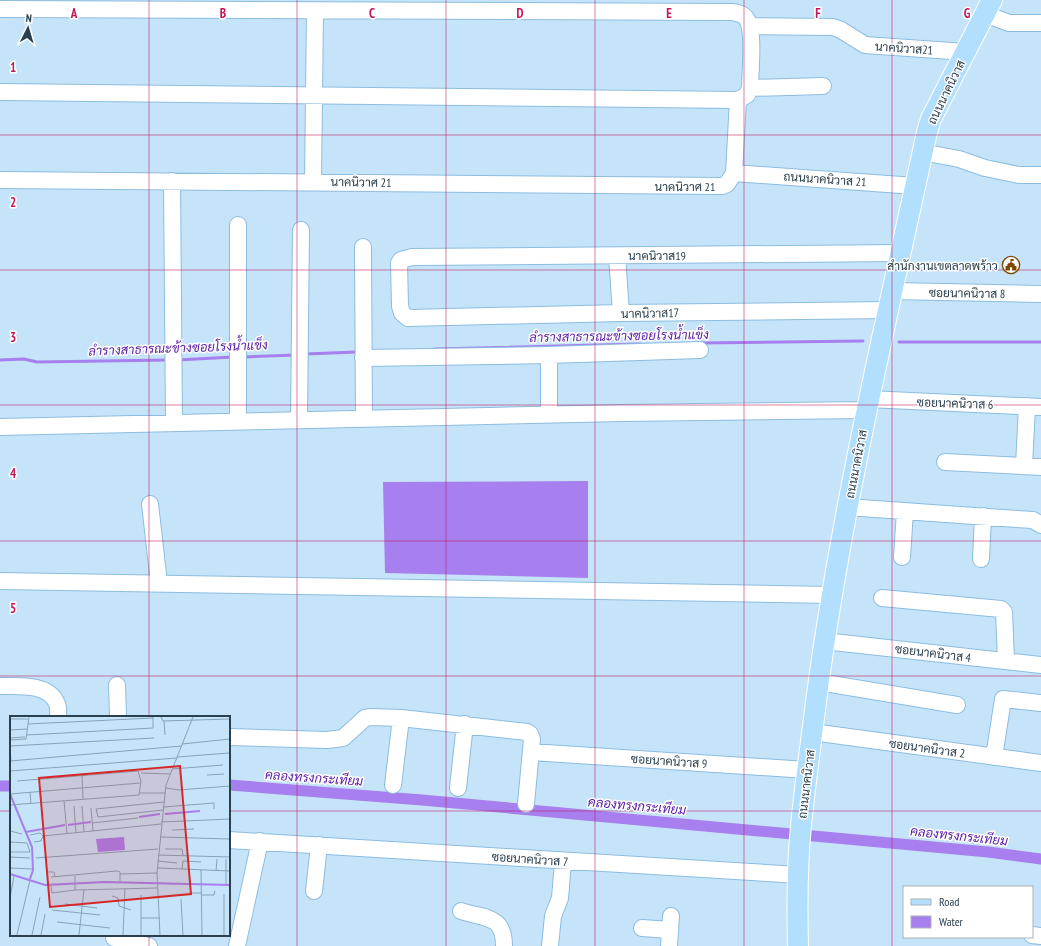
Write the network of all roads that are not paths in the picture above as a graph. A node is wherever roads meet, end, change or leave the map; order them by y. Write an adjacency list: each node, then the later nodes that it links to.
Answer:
1 (989, 7): 4 (street); 6 (main road, ถนนนาคนิวาส)
2 (0, 9): 3 (street)
3 (315, 11): 5 (street); 10 (street)
4 (1041, 23)
5 (750, 26): 6 (street, นาคนิวาส21); 8 (street)
6 (966, 52): 12 (main road, ถนนนาคนิวาส)
7 (823, 86): 8 (street)
8 (750, 88): 11 (street)
9 (0, 92): 10 (street)
10 (313, 96): 11 (street); 17 (street)
11 (738, 100): 13 (street)
12 (922, 152): 14 (street); 18 (main road, ถนนนาคนิวาส)
13 (734, 173): 17 (street, นาคนิวาศ 21); 18 (street, ถนนนาคนิวาส 21)
14 (1041, 175)
15 (0, 180): 16 (street, นาคนิวาศ 21)
16 (172, 181): 17 (street, นาคนิวาศ 21); 38 (street)
17 (313, 181)
18 (915, 186): 22 (main road, ถนนนาคนิวาส)
19 (238, 225): 37 (street)
20 (301, 230): 36 (street)
21 (362, 247): 31 (street)
22 (901, 253): 23 (street, นาคนิวาส19); 24 (main road, ถนนนาคนิวาส)
23 (617, 256): 27 (street); 28 (street, นาคนิวาส19)
24 (893, 291): 25 (street, ซอยนาคนิวาส 8); 26 (main road, ถนนนาคนิวาส)
25 (1041, 294)
26 (889, 310): 27 (street, นาคนิวาส17); 32 (main road, ถนนนาคนิวาส)
27 (621, 313): 28 (street, นาคนิวาส17)
28 (412, 318)
29 (700, 350): 30 (street)
30 (549, 355): 31 (street); 34 (street)
31 (364, 358): 35 (street)
32 (867, 405): 33 (street, ซอยนาคนิวาส 6); 34 (street, ซอยนาคนิวาส 6); 44 (main road, ถนนนาคนิวาส)
33 (1034, 406): 41 (street)
34 (550, 414): 35 (street, ซอยนาคนิวาส 6)
35 (364, 418): 36 (street, ซอยนาคนิวาส 6)
36 (299, 419): 37 (street, ซอยนาคนิวาส 6)
37 (238, 421): 38 (street, ซอยนาคนิวาส 6)
38 (174, 423): 39 (street, ซอยนาคนิวาส 6)
39 (0, 427)
40 (945, 462): 41 (street)
41 (1024, 466): 42 (street)
42 (1041, 467)
43 (150, 504): 51 (street)
44 (847, 507): 45 (street); 52 (main road, ถนนนาคนิวาส)
45 (905, 511): 46 (street); 48 (street)
46 (983, 516): 47 (street); 49 (street)
47 (1041, 526)
48 (902, 557)
49 (981, 559)
50 (0, 581): 51 (street)
51 (159, 583): 52 (street)
52 (832, 595): 54 (main road, ถนนนาคนิวาส)
53 (882, 598): 55 (street)
54 (824, 640): 55 (street, ซอยนาคนิวาส 4); 57 (main road, ถนนนาคนิวาส)
55 (1006, 662): 56 (street, ซอยนาคนิวาส 4)
56 (1041, 665)
57 (819, 682): 61 (street); 66 (main road, ถนนนาคนิวาส)
58 (118, 685): 63 (street)
59 (0, 686): 62 (street)
60 (1041, 703): 69 (street)
61 (957, 705)
62 (58, 716)
63 (118, 716)
64 (401, 718): 65 (street); 67 (street); 72 (street)
65 (465, 724): 68 (street); 73 (street)
66 (812, 732): 69 (street, ซอยนาคนิวาส 2); 71 (main road, ถนนนาคนิวาส)
67 (230, 737)
68 (531, 752): 71 (street, ซอยนาคนิวาส 9); 74 (street)
69 (994, 757): 70 (street, ซอยนาคนิวาส 2)
70 (1041, 764)
71 (808, 770): 79 (main road, ถนนนาคนิวาส)
72 (393, 785)
73 (458, 788)
74 (526, 804)
75 (230, 840): 76 (street, ซอยนาคนิวาส 7)
76 (260, 841): 77 (street, ซอยนาคนิวาส 7); 86 (street)
77 (319, 845): 78 (street, ซอยนาคนิวาส 7); 80 (street)
78 (563, 862): 79 (street, ซอยนาคนิวาส 7); 88 (street)
79 (799, 875): 89 (main road, ถนนนาคนิวาส)
80 (314, 891)
81 (461, 911): 87 (street)
82 (642, 928): 83 (street)
83 (670, 931)
84 (114, 938): 85 (street)
85 (149, 946)
86 (237, 946)
87 (504, 946)
88 (550, 946)
89 (798, 946)

